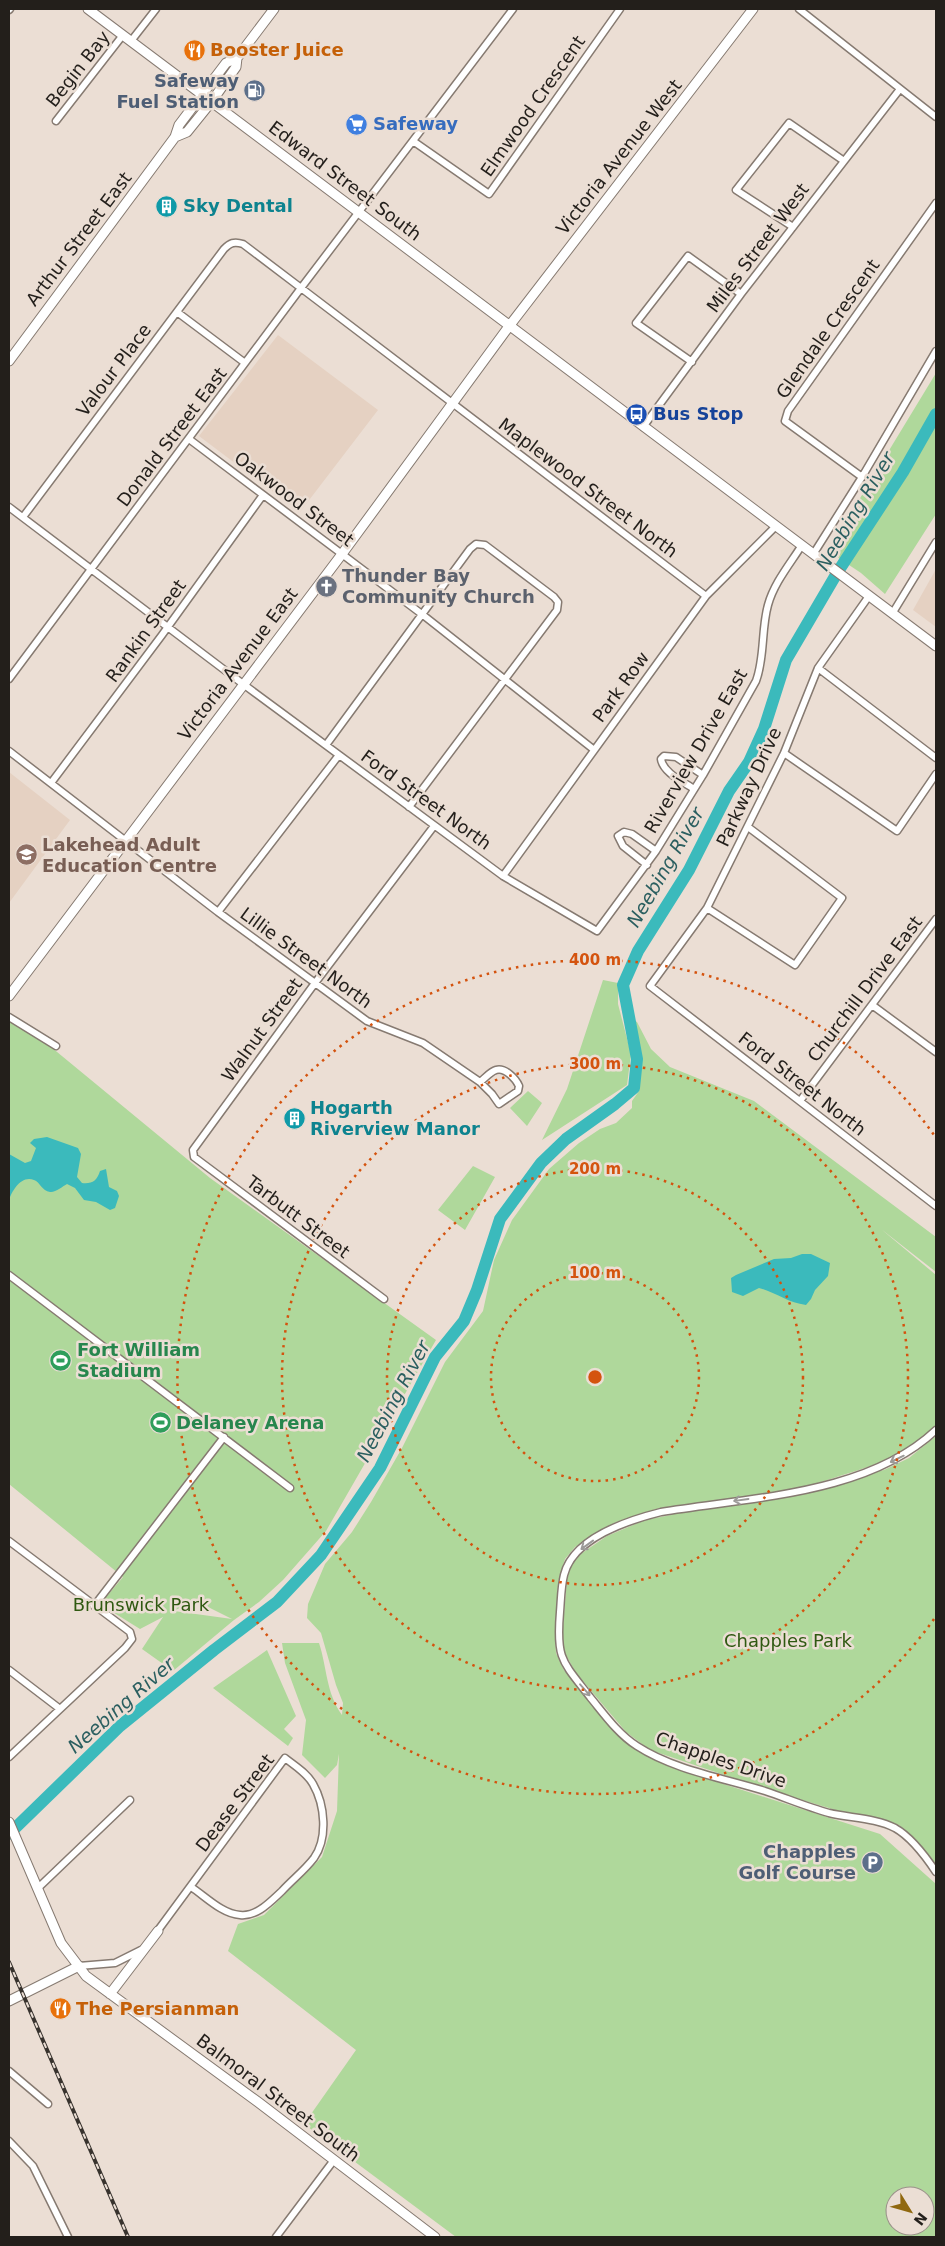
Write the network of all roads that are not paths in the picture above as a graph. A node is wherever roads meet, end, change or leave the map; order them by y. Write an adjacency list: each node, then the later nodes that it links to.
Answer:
1 (88, 9): 8 (main road, Edward Street South)
2 (156, 9): 9 (street)
3 (274, 9): 10 (main road)
4 (513, 9): 17 (street, Donald Street East)
5 (620, 9): 17 (street, Elmwood Crescent)
6 (753, 9): 26 (main road, Victoria Avenue West)
7 (799, 9): 11 (street)
8 (123, 35): 9 (main road, Edward Street South); 15 (street, Begin Bay)
9 (131, 41): 12 (main road, Edward Street South)
10 (237, 58): 12 (main road, Arthur Street East); 13 (main road, Arthur Street East)
11 (900, 89): 14 (street); 18 (street, Miles Street West)
12 (202, 94): 13 (main road, Edward Street South); 16 (main road, Arthur Street East)
13 (212, 101): 16 (main road, Arthur Street East); 20 (main road, Edward Street South)
14 (936, 117)
15 (56, 121)
16 (176, 137): 28 (main road, Arthur Street East)
17 (413, 141): 20 (street, Donald Street East)
18 (844, 161): 21 (street, Miles Street West); 21 (street)
19 (936, 203): 34 (street, Glendale Crescent)
20 (358, 212): 23 (street, Donald Street East); 26 (main road, Edward Street South)
21 (793, 227): 24 (street, Miles Street West)
22 (231, 243): 23 (street, Maplewood Street North); 25 (street, Valour Place)
23 (301, 288): 30 (street, Donald Street East); 31 (street, Maplewood Street North)
24 (741, 294): 29 (street, Miles Street West); 29 (street)
25 (177, 312): 30 (street); 37 (street, Valour Place)
26 (510, 326): 31 (main road, Victoria Avenue East); 32 (main road, Edward Street South)
27 (936, 350): 34 (street)
28 (9, 361)
29 (692, 362): 32 (street, Miles Street West)
30 (245, 363): 33 (street, Donald Street East)
31 (453, 403): 41 (main road, Victoria Avenue East); 44 (street, Maplewood Street North)
32 (643, 427): 38 (main road, Edward Street South)
33 (189, 439): 35 (street, Oakwood Street); 43 (street, Donald Street East)
34 (862, 477): 42 (street)
35 (263, 495): 41 (street, Oakwood Street); 48 (street, Rankin Street)
36 (10, 511): 37 (street, Ford Street North)
37 (23, 517): 43 (street, Ford Street North)
38 (776, 526): 40 (main road, Edward Street South); 44 (street, Park Row)
39 (936, 542): 46 (street)
40 (802, 545): 42 (main road, Edward Street South); 61 (street, Riverview Drive East)
41 (342, 554): 47 (street, Oakwood Street); 53 (main road, Victoria Avenue East)
42 (817, 556): 45 (main road, Edward Street South)
43 (92, 569): 48 (street, Ford Street North); 52 (street, Donald Street East)
44 (706, 596): 55 (street, Park Row)
45 (869, 596): 46 (main road, Edward Street South); 50 (street, Parkway Drive)
46 (892, 614): 49 (main road, Edward Street South)
47 (423, 615): 51 (street, Oakwood Street); 51 (street); 54 (street)
48 (168, 626): 53 (street, Ford Street North); 62 (street, Rankin Street)
49 (936, 646)
50 (818, 668): 57 (street, Parkway Drive); 59 (street)
51 (505, 678): 55 (street, Oakwood Street); 64 (street)
52 (9, 679)
53 (243, 684): 54 (street, Ford Street North); 67 (main road, Victoria Avenue East)
54 (326, 745): 58 (street, Ford Street North)
55 (594, 749): 70 (street, Park Row)
56 (9, 752): 62 (street, Lillie Street North)
57 (784, 753): 60 (street); 66 (street, Parkway Drive)
58 (338, 755): 64 (street, Ford Street North); 72 (street)
59 (936, 758)
60 (936, 774)
61 (703, 775): 63 (street, Riverview Drive East); 63 (street)
62 (51, 783): 67 (street, Lillie Street North)
63 (694, 789): 68 (street, Riverview Drive East)
64 (410, 807): 65 (street, Ford Street North)
65 (434, 826): 70 (street, Ford Street North); 75 (street, Walnut Street)
66 (748, 827): 71 (street, Parkway Drive); 71 (street)
67 (125, 841): 72 (street, Lillie Street North); 77 (main road, Victoria Avenue East)
68 (656, 851): 69 (street, Riverview Drive East); 69 (street)
69 (647, 865): 74 (street, Riverview Drive East)
70 (503, 876): 74 (street, Ford Street North)
71 (707, 908): 76 (street, Parkway Drive)
72 (218, 912): 75 (street, Lillie Street North)
73 (936, 918): 78 (street, Churchill Drive East)
74 (597, 931)
75 (316, 983): 82 (street, Lillie Street North); 84 (street, Walnut Street)
76 (650, 986): 83 (street, Ford Street North)
77 (9, 996)
78 (872, 1005): 81 (street); 83 (street, Churchill Drive East)
79 (9, 1017): 80 (street)
80 (56, 1046)
81 (936, 1052)
82 (480, 1082): 82 (street, Lillie Street North)
83 (800, 1101): 85 (street, Ford Street North)
84 (196, 1158): 87 (street, Tarbutt Street)
85 (936, 1206)
86 (9, 1275): 89 (street)
87 (384, 1299)
88 (936, 1430): 98 (street, Chapples Drive, one-way to 98)
89 (224, 1437): 90 (street); 92 (street)
90 (290, 1488)
91 (9, 1541): 92 (street)
92 (94, 1606): 94 (street)
93 (9, 1670): 94 (street)
94 (60, 1709): 95 (street)
95 (9, 1757)
96 (130, 1800): 100 (street)
97 (9, 1822): 100 (main road, Balmoral Street South)
98 (936, 1872)
99 (191, 1887): 99 (street, Dease Street); 101 (street, Dease Street)
100 (38, 1888): 102 (main road, Balmoral Street South)
101 (158, 1931): 102 (street, Dease Street); 103 (main road)
102 (79, 1966): 103 (main road, Balmoral Street South); 104 (main road)
103 (110, 1994): 108 (main road, Balmoral Street South)
104 (9, 2001)
105 (9, 2071): 106 (street)
106 (48, 2104)
107 (9, 2141): 109 (street)
108 (334, 2160): 110 (street); 111 (main road, Balmoral Street South)
109 (68, 2237)
110 (276, 2237)
111 (435, 2237)

